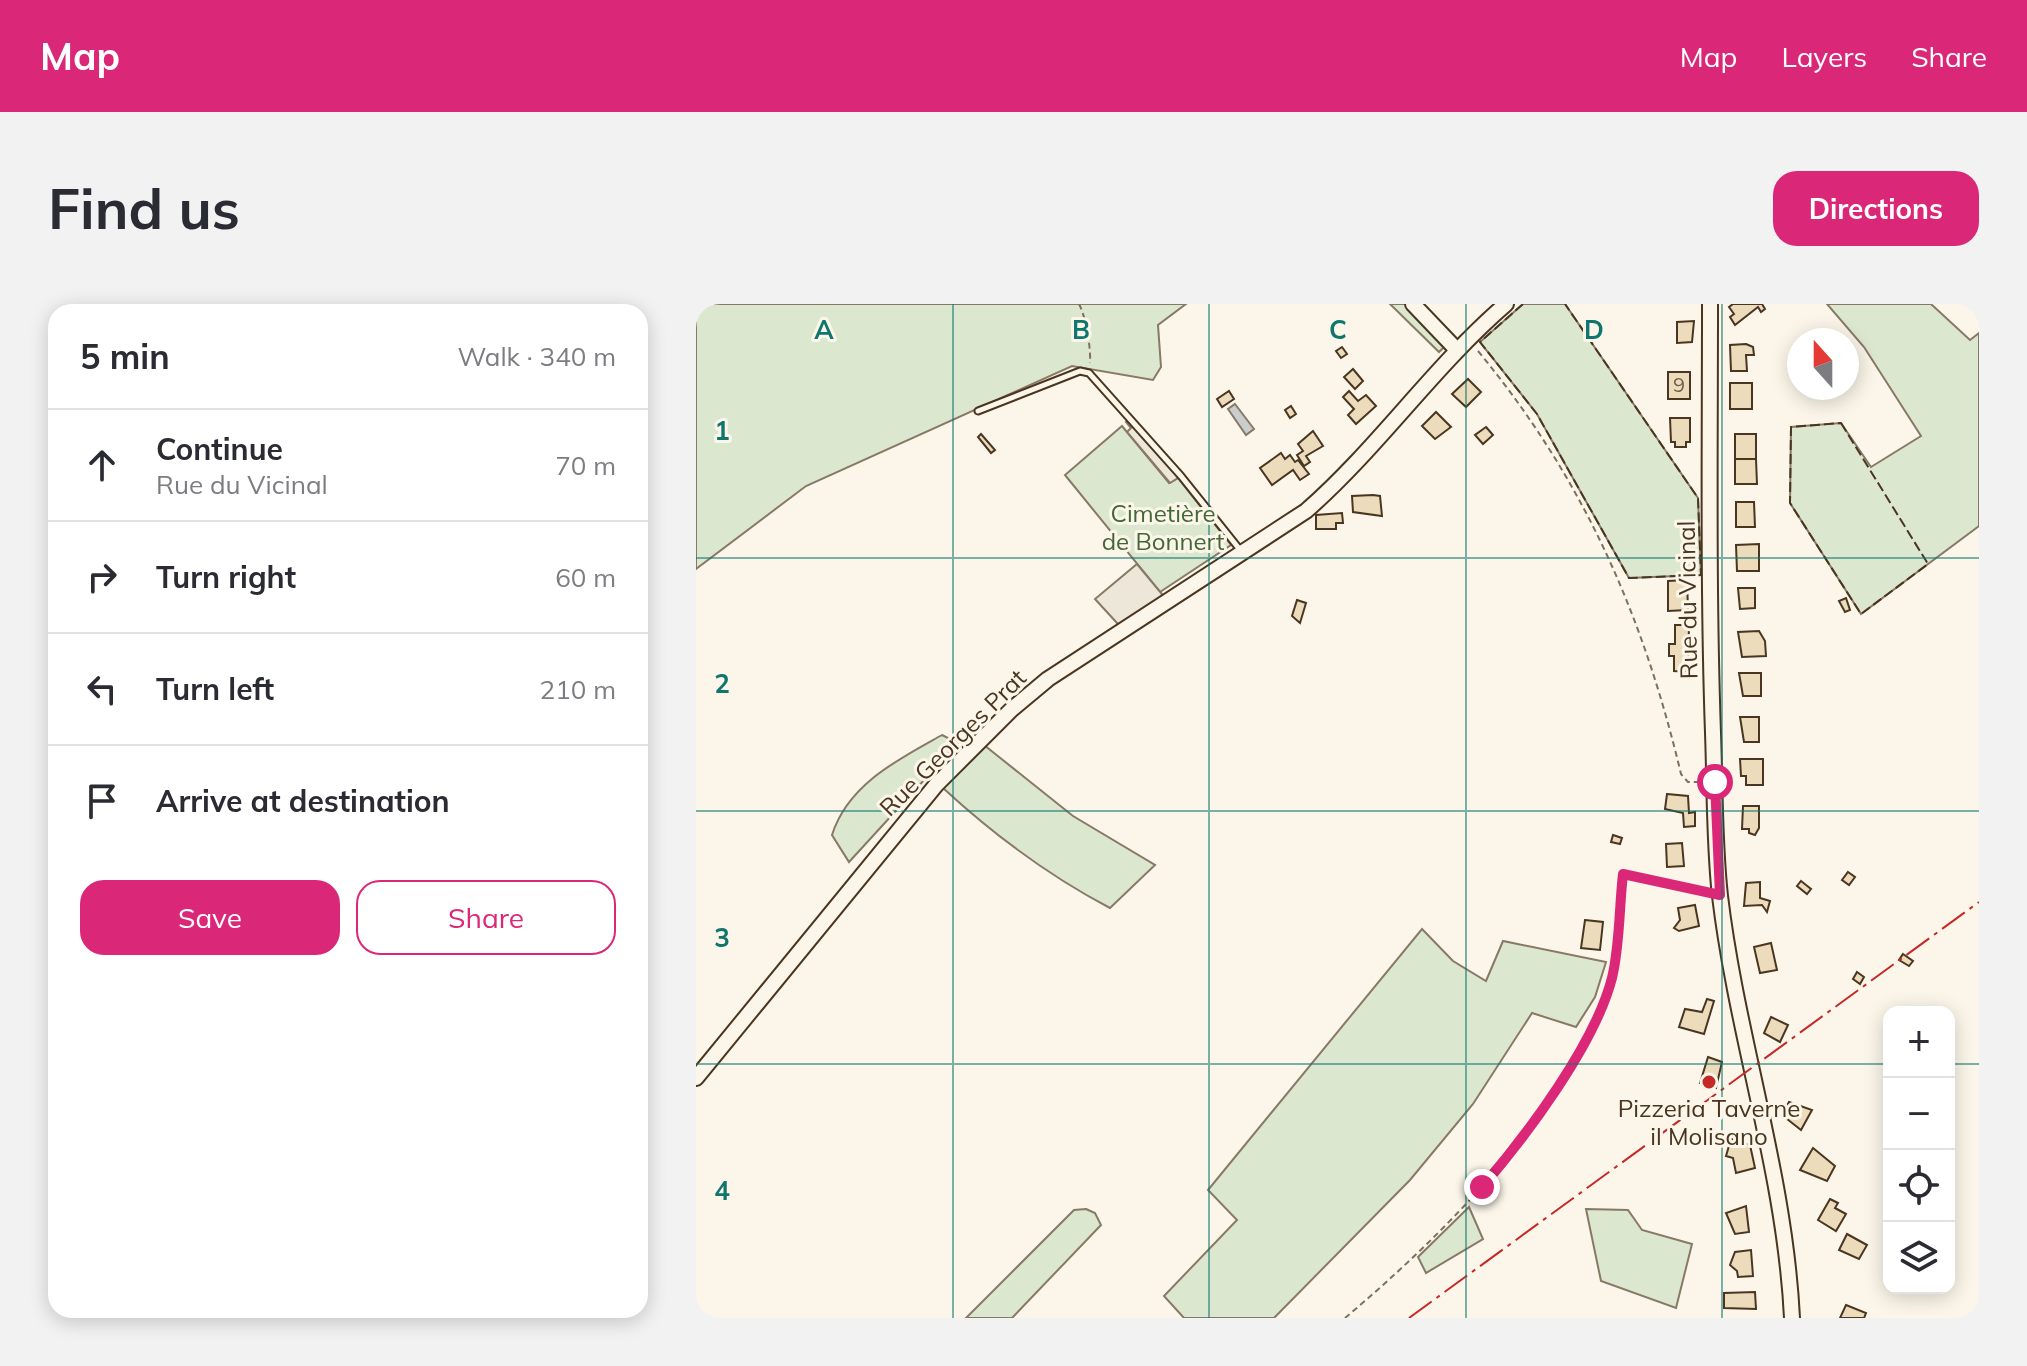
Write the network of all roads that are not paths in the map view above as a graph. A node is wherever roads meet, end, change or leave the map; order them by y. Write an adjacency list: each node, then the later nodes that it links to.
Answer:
1 (1413, 304): 4 (street)
2 (1506, 304): 4 (street, Rue Georges Prat)
3 (1710, 304): 8 (street, Rue du Vicinal)
4 (1461, 343): 6 (street, Rue Georges Prat)
5 (978, 411): 6 (lane)
6 (1244, 555): 7 (street, Rue Georges Prat)
7 (696, 1078)
8 (1792, 1318)

